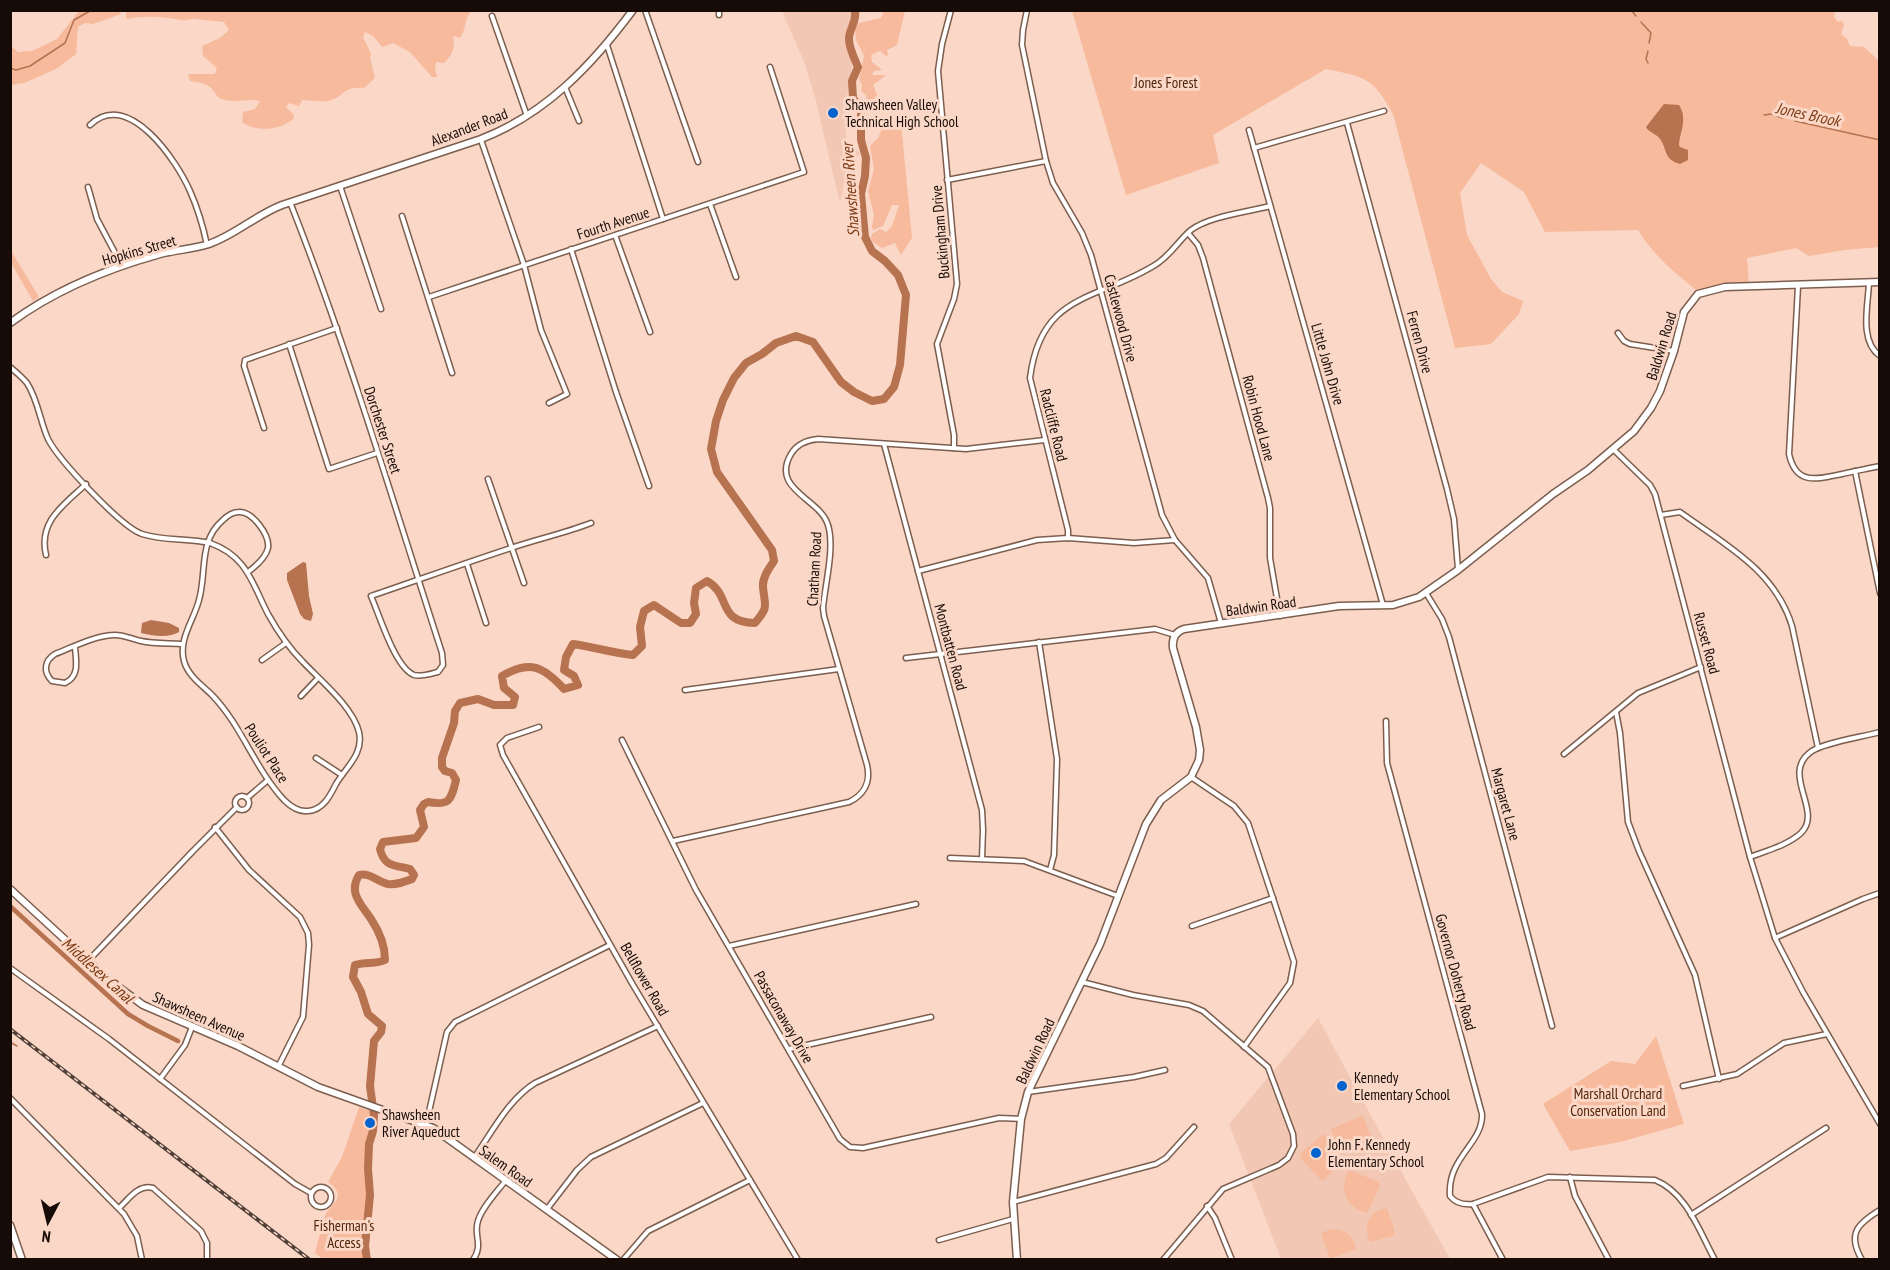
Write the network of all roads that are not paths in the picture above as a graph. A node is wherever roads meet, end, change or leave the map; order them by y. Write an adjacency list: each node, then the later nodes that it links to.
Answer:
1 (633, 10): 6 (street, Alexander Road)
2 (645, 10): 18 (street)
3 (951, 10): 19 (street, Buckingham Drive)
4 (1027, 10): 17 (street, Castlewood Drive)
5 (492, 16): 10 (street)
6 (607, 45): 8 (street, Alexander Road); 27 (street)
7 (770, 67): 23 (street, Fourth Avenue)
8 (565, 87): 10 (street, Alexander Road); 11 (street)
9 (1384, 111): 12 (street)
10 (527, 116): 15 (street, Alexander Road)
11 (579, 121)
12 (1347, 123): 16 (street); 70 (street, Ferren Drive)
13 (90, 125): 30 (street)
14 (1249, 130): 16 (street, Little John Drive)
15 (481, 139): 20 (street, Alexander Road); 32 (street)
16 (1254, 148): 24 (street, Little John Drive)
17 (1046, 161): 19 (street); 38 (street, Castlewood Drive)
18 (698, 162)
19 (947, 180): 54 (street, Buckingham Drive)
20 (340, 186): 22 (street, Alexander Road); 40 (street)
21 (88, 187): 33 (street)
22 (291, 202): 25 (street, Alexander Road); 42 (street, Dorchester Street)
23 (710, 204): 27 (street, Fourth Avenue); 34 (street)
24 (1270, 206): 28 (street, Radcliffe Road); 77 (street, Little John Drive)
25 (276, 207): 30 (street, Hopkins Street)
26 (402, 216): 39 (street)
27 (663, 219): 29 (street, Fourth Avenue)
28 (1188, 233): 38 (street, Radcliffe Road); 78 (street, Robin Hood Lane)
29 (615, 235): 31 (street, Fourth Avenue); 43 (street)
30 (207, 244): 33 (street, Hopkins Street)
31 (571, 249): 32 (street, Fourth Avenue); 61 (street)
32 (524, 265): 39 (street, Fourth Avenue); 50 (street)
33 (122, 266): 41 (street, Hopkins Street)
34 (736, 277)
35 (1869, 282): 36 (street, Baldwin Road); 37 (street, Baldwin Road); 47 (street)
36 (1880, 282)
37 (1798, 286): 46 (street, Baldwin Road); 58 (street)
38 (1101, 290): 52 (street, Radcliffe Road); 65 (street, Castlewood Drive)
39 (429, 297): 49 (street)
40 (381, 309)
41 (10, 323)
42 (337, 328): 45 (street); 56 (street, Dorchester Street)
43 (650, 332)
44 (1618, 333): 46 (street)
45 (289, 344): 51 (street); 56 (street)
46 (1674, 351): 55 (street, Baldwin Road)
47 (1880, 356)
48 (10, 367): 60 (street)
49 (452, 373)
50 (549, 403)
51 (264, 428)
52 (1045, 440): 54 (street, Chatham Road); 64 (street, Radcliffe Road)
53 (884, 444): 54 (street, Chatham Road); 71 (street, Montbatten Road); 90 (street, Chatham Road)
54 (954, 448)
55 (1613, 449): 62 (street, Russet Road); 70 (street, Baldwin Road)
56 (377, 453): 73 (street, Dorchester Street)
57 (1880, 466): 58 (street)
58 (1855, 471): 76 (street)
59 (488, 479): 67 (street)
60 (86, 484): 66 (street); 68 (street)
61 (650, 486)
62 (1661, 515): 89 (street, Russet Road); 99 (street)
63 (591, 523): 67 (street)
64 (1068, 538): 65 (street); 71 (street)
65 (1175, 540): 80 (street, Castlewood Drive)
66 (207, 542): 72 (street, Pouliot Place); 72 (street); 84 (street)
67 (512, 548): 69 (street); 74 (street)
68 (46, 555)
69 (466, 564): 73 (street); 79 (street)
70 (1458, 570): 75 (street, Baldwin Road)
71 (918, 571): 86 (street, Montbatten Road)
72 (248, 572): 83 (street, Pouliot Place)
73 (418, 580): 73 (street, Dorchester Street)
74 (524, 583)
75 (1426, 593): 77 (street, Baldwin Road); 127 (street, Margaret Lane)
76 (1880, 593)
77 (1383, 606): 78 (street, Baldwin Road)
78 (1280, 616): 80 (street, Baldwin Road)
79 (486, 623)
80 (1221, 624): 81 (street, Baldwin Road)
81 (1176, 635): 82 (street); 103 (street)
82 (1039, 642): 86 (street); 112 (street)
83 (286, 643): 88 (street); 91 (street, Pouliot Place)
84 (183, 644): 85 (street); 104 (street, Pouliot Place)
85 (75, 647): 85 (street)
86 (940, 654): 87 (street); 111 (street, Montbatten Road)
87 (906, 658)
88 (262, 660)
89 (1701, 668): 94 (street); 109 (street, Russet Road)
90 (839, 669): 92 (street); 108 (street, Chatham Road)
91 (318, 678): 93 (street); 102 (street, Pouliot Place)
92 (685, 690)
93 (301, 696)
94 (1616, 712): 100 (street); 135 (street)
95 (1386, 721): 152 (street, Governor Doherty Road)
96 (539, 727): 120 (street, Bellflower Road)
97 (1880, 732): 99 (street)
98 (622, 740): 108 (street, Passaconaway Drive)
99 (1818, 748): 109 (street)
100 (1564, 754)
101 (316, 758): 102 (street)
102 (342, 775): 104 (street, Pouliot Place)
103 (1191, 777): 115 (street, Baldwin Road); 116 (street)
104 (268, 780): 105 (street)
105 (247, 798): 106 (street); 106 (street)
106 (237, 807): 107 (street)
107 (215, 828): 122 (street); 132 (street)
108 (673, 841): 121 (street, Passaconaway Drive)
109 (1750, 857): 119 (street, Russet Road)
110 (950, 858): 111 (street)
111 (982, 859): 112 (street)
112 (1050, 870): 115 (street)
113 (10, 889): 122 (street, Shawsheen Avenue)
114 (1880, 893): 119 (street)
115 (1118, 897): 124 (street, Baldwin Road)
116 (1273, 898): 118 (street); 130 (street)
117 (916, 903): 121 (street)
118 (1192, 926)
119 (1775, 938): 129 (street, Russet Road)
120 (610, 945): 126 (street, Bellflower Road); 143 (street)
121 (729, 946): 131 (street, Passaconaway Drive)
122 (88, 961): 128 (street, Shawsheen Avenue)
123 (10, 968): 134 (street)
124 (1082, 982): 130 (street); 137 (street, Baldwin Road)
125 (931, 1017): 131 (street)
126 (658, 1026): 139 (street, Bellflower Road); 146 (street)
127 (1552, 1026)
128 (192, 1027): 132 (street, Shawsheen Avenue); 134 (street)
129 (1827, 1034): 135 (street); 142 (street, Russet Road)
130 (1244, 1047): 153 (street)
131 (789, 1049): 141 (street, Passaconaway Drive)
132 (278, 1067): 140 (street, Shawsheen Avenue)
133 (1165, 1070): 137 (street)
134 (160, 1079): 150 (street)
135 (1719, 1079): 136 (street)
136 (1683, 1086)
137 (1028, 1092): 141 (street, Baldwin Road)
138 (10, 1098): 154 (street)
139 (704, 1103): 149 (street, Bellflower Road); 155 (street)
140 (373, 1107): 143 (street, Salem Road)
141 (1021, 1119): 151 (street, Baldwin Road)
142 (1880, 1124)
143 (426, 1125): 146 (street, Salem Road)
144 (1194, 1127): 151 (street)
145 (1826, 1128): 157 (street)
146 (474, 1158): 148 (street, Salem Road)
147 (1570, 1177): 152 (street); 157 (street); 172 (street)
148 (506, 1180): 155 (street, Salem Road); 165 (street)
149 (750, 1180): 161 (street, Bellflower Road); 167 (street)
150 (311, 1193): 150 (street)
151 (1013, 1202): 158 (street, Baldwin Road)
152 (1473, 1204): 171 (street)
153 (1207, 1206): 169 (street); 170 (street)
154 (119, 1208): 163 (street); 164 (street)
155 (547, 1209): 166 (street, Salem Road)
156 (1880, 1210): 174 (street)
157 (1691, 1215): 173 (street)
158 (1013, 1219): 160 (street); 168 (street, Baldwin Road)
159 (10, 1225): 162 (street)
160 (939, 1240)
161 (797, 1259)
162 (22, 1260)
163 (141, 1260)
164 (207, 1260)
165 (473, 1260)
166 (617, 1260)
167 (623, 1260)
168 (1017, 1260)
169 (1163, 1260)
170 (1232, 1260)
171 (1503, 1260)
172 (1610, 1260)
173 (1715, 1260)
174 (1862, 1260)

